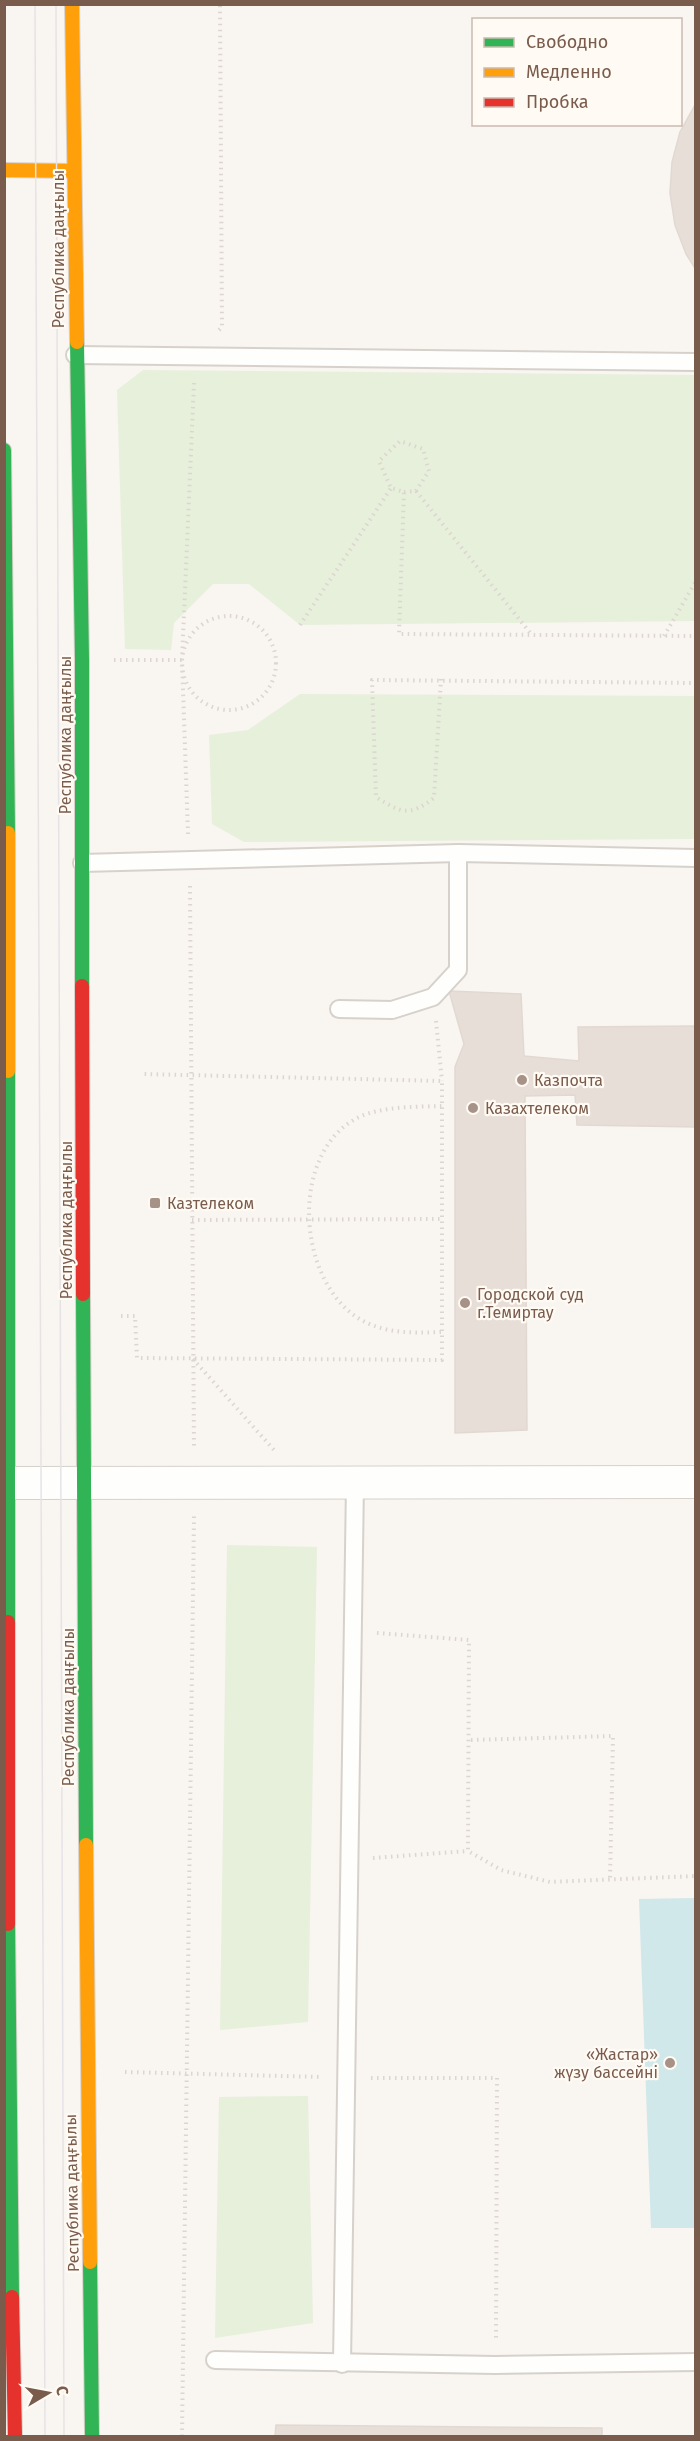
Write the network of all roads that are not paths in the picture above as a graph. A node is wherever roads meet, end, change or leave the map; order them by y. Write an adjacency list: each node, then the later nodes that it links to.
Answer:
1 (72, 4): 3 (main road, Республика даңғылы)
2 (4, 170): 3 (main road)
3 (74, 171): 4 (main road, Республика даңғылы)
4 (75, 355): 5 (lane); 9 (main road, Республика даңғылы)
5 (696, 362)
6 (4, 450): 12 (main road)
7 (458, 853): 8 (lane); 9 (lane); 10 (lane)
8 (696, 858)
9 (82, 863): 14 (main road, Республика даңғылы)
10 (339, 1009)
11 (696, 1482): 13 (street)
12 (10, 1483): 14 (street); 15 (main road)
13 (355, 1483): 14 (street); 19 (lane)
14 (83, 1484): 21 (main road, Республика даңғылы)
15 (7, 1570): 16 (main road)
16 (6, 2065): 20 (main road)
17 (215, 2360): 19 (lane)
18 (696, 2362): 19 (lane)
19 (342, 2364)
20 (15, 2436)
21 (92, 2436)

